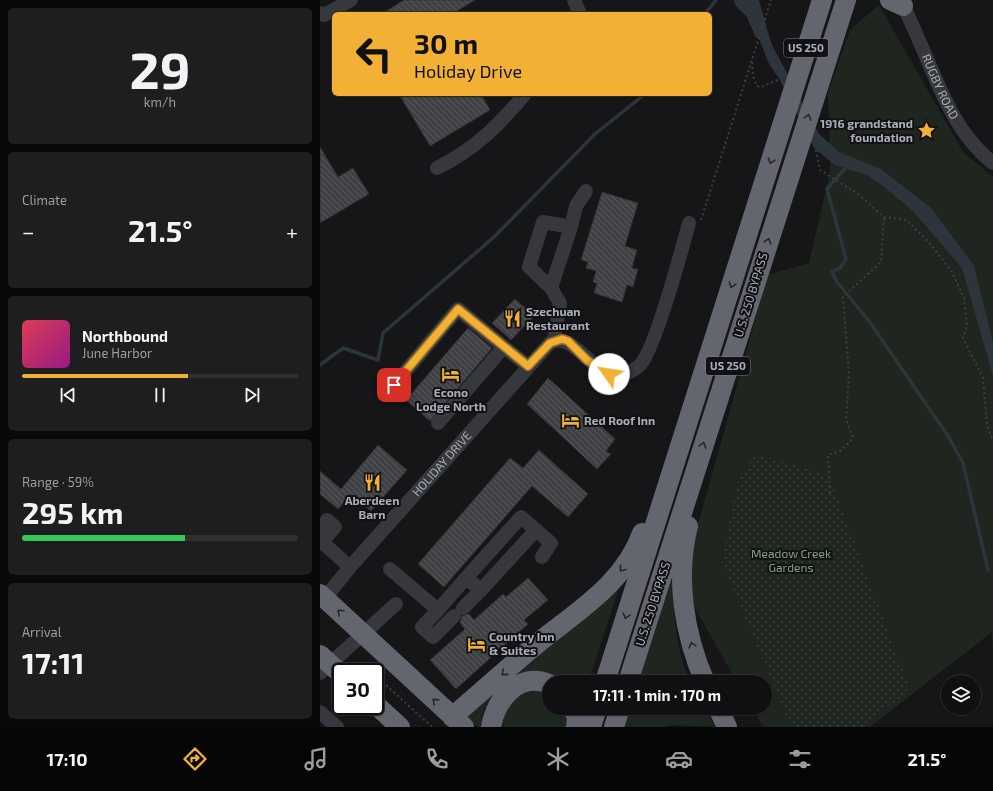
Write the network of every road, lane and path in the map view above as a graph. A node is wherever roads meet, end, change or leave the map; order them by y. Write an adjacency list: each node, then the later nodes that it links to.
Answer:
1 (351, 0): 9 (street)
2 (574, 0): 8 (street)
3 (771, 0): 11 (path)
4 (822, 0): 26 (highway, U.S. 250 BYPASS / US 250, one-way to 26)
5 (846, 0): 10 (highway, U.S. 250 BYPASS / US 250)
6 (862, 0): 10 (highway)
7 (898, 2): 15 (street, RUGBY ROAD)
8 (579, 12)
9 (321, 15)
10 (830, 51): 29 (highway, U.S. 250 BYPASS / US 250, one-way to 10)
11 (752, 61): 12 (path); 19 (path)
12 (781, 79)
13 (522, 96): 16 (street)
14 (816, 150): 18 (path)
15 (993, 164)
16 (437, 168)
17 (586, 190): 20 (street)
18 (884, 216): 28 (path); 30 (path)
19 (695, 224): 22 (street)
20 (571, 227): 21 (street); 21 (street)
21 (551, 288): 22 (street)
22 (554, 340): 24 (street, HOLIDAY DRIVE)
23 (504, 347): 24 (street); 25 (street); 27 (street)
24 (528, 366): 34 (street, HOLIDAY DRIVE)
25 (394, 385)
26 (698, 392): 43 (highway, U.S. 250 BYPASS / US 250, one-way to 43); 54 (highway, one-way to 54)
27 (438, 423)
28 (993, 441)
29 (695, 473): 44 (highway, U.S. 250 BYPASS / US 250); 45 (highway, one-way to 29)
30 (830, 493)
31 (536, 530): 33 (street); 36 (street); 37 (street)
32 (323, 535): 34 (street)
33 (542, 557)
34 (350, 567): 38 (street, HOLIDAY DRIVE)
35 (390, 569): 40 (street)
36 (466, 578): 37 (street); 40 (street)
37 (481, 590): 40 (street)
38 (322, 596): 41 (highway, one-way to 38)
39 (396, 604): 41 (street)
40 (438, 610)
41 (364, 635): 42 (street); 54 (highway, one-way to 41)
42 (328, 666)
43 (607, 675)
44 (630, 675)
45 (703, 675)
46 (542, 682): 58 (highway)
47 (384, 683): 57 (path)
48 (320, 712): 55 (street)
49 (384, 712): 56 (highway)
50 (576, 715): 59 (highway)
51 (595, 715): 60 (highway)
52 (618, 715): 61 (highway)
53 (721, 715): 62 (highway)
54 (458, 722)
55 (337, 727)
56 (400, 727)
57 (432, 727)
58 (491, 727)
59 (576, 727)
60 (591, 727)
61 (614, 727)
62 (726, 727)

